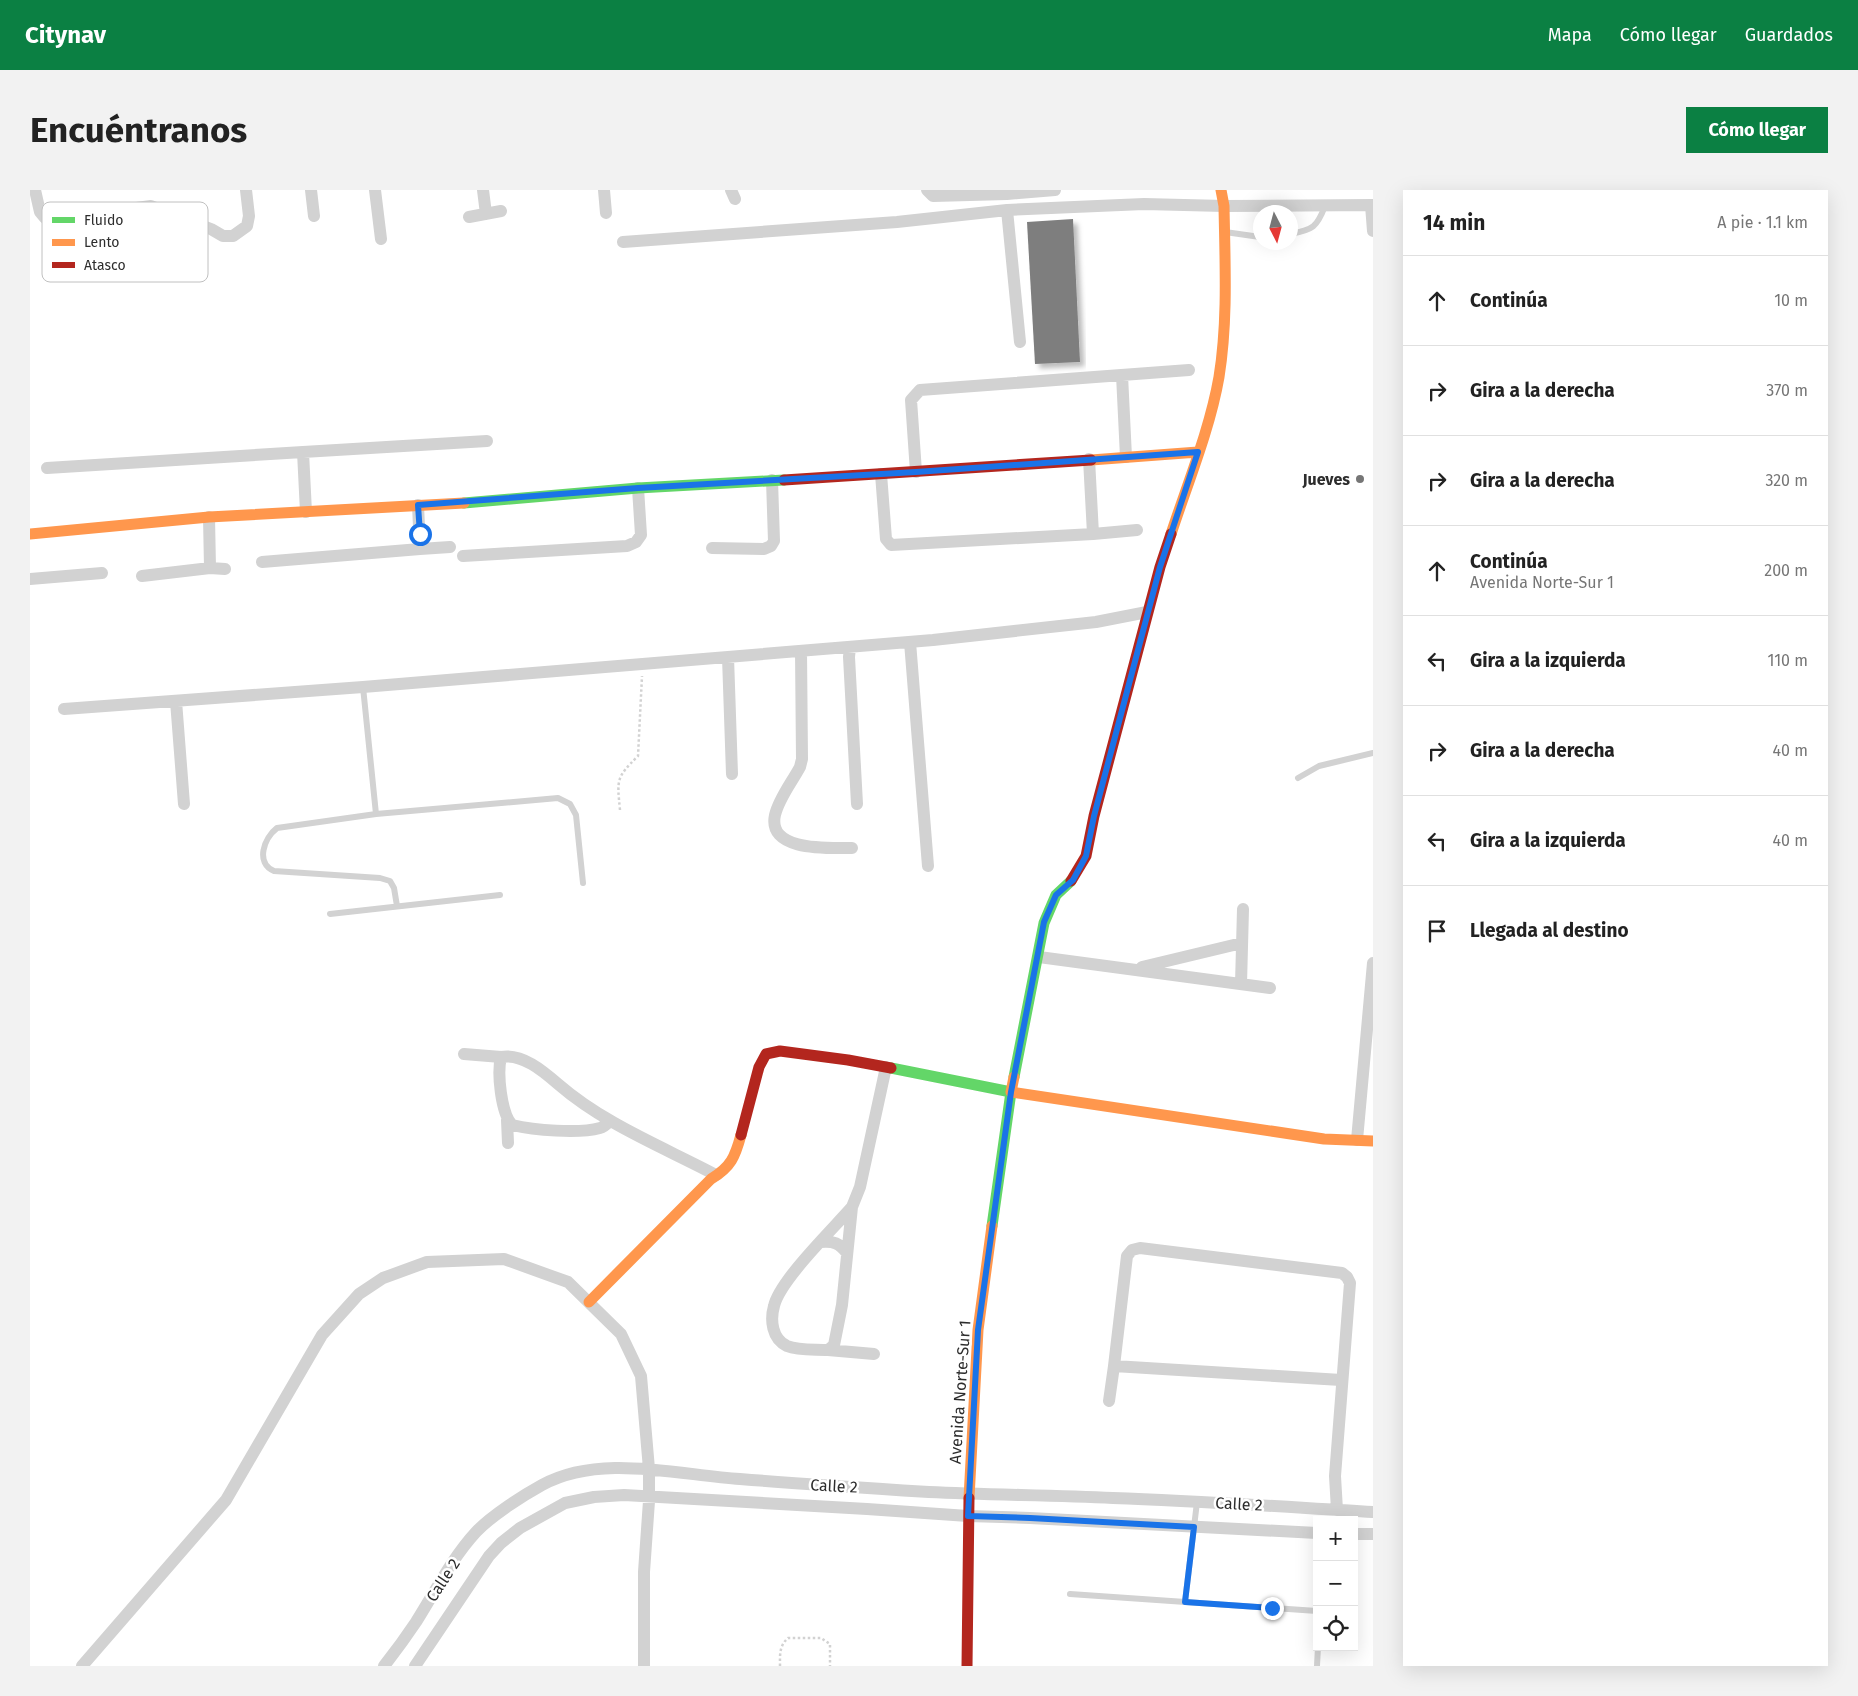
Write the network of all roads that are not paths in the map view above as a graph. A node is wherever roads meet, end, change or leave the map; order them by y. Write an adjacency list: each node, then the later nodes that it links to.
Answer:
1 (35, 190): 17 (street)
2 (246, 190): 21 (street)
3 (311, 190): 19 (street)
4 (375, 190): 26 (street)
5 (483, 190): 18 (street)
6 (604, 190): 16 (street)
7 (928, 190): 10 (street)
8 (1056, 190): 10 (street)
9 (1221, 190): 12 (street, Avenida Norte-Sur 1)
10 (1034, 191)
11 (1372, 205): 13 (street); 22 (street)
12 (1224, 206): 13 (street); 14 (street); 23 (street, Avenida Norte-Sur 1)
13 (1325, 206): 24 (lane)
14 (1007, 210): 27 (street); 28 (street)
15 (500, 211): 18 (street)
16 (606, 213)
17 (42, 214)
18 (486, 214): 20 (street)
19 (314, 216)
20 (469, 217)
21 (208, 229)
22 (1373, 231)
23 (1224, 232): 25 (lane); 33 (street, Avenida Norte-Sur 1)
24 (1298, 233)
25 (1253, 236)
26 (381, 239)
27 (623, 242)
28 (1020, 342)
29 (1189, 370): 30 (street)
30 (1122, 375): 34 (street); 37 (street)
31 (487, 441): 32 (street)
32 (302, 452): 36 (street); 42 (street)
33 (1198, 452): 34 (street); 57 (street, Avenida Norte-Sur 1)
34 (1126, 456): 35 (street)
35 (1089, 459): 37 (street); 46 (street)
36 (47, 468)
37 (916, 472): 38 (street)
38 (881, 474): 39 (street); 46 (street)
39 (772, 480): 40 (street); 48 (street)
40 (638, 488): 41 (street); 50 (street)
41 (418, 505): 42 (street); 49 (street)
42 (306, 512): 43 (street)
43 (209, 517): 45 (street); 52 (street)
44 (1137, 530): 46 (street)
45 (30, 534)
46 (1093, 534)
47 (450, 547): 49 (street)
48 (712, 548)
49 (420, 549): 51 (street)
50 (463, 556)
51 (262, 562)
52 (210, 568): 53 (street); 55 (street)
53 (225, 568)
54 (102, 574): 56 (street)
55 (142, 576)
56 (30, 579)
57 (1147, 612): 58 (street); 79 (street, Avenida Norte-Sur 1)
58 (910, 642): 59 (street); 72 (street)
59 (850, 646): 60 (street); 69 (street)
60 (801, 651): 61 (street); 71 (street)
61 (728, 657): 62 (street); 66 (street)
62 (363, 687): 63 (street); 70 (lane)
63 (176, 702): 64 (street); 68 (street)
64 (64, 709)
65 (1373, 753): 67 (lane)
66 (732, 774)
67 (1298, 778)
68 (184, 804)
69 (857, 804)
70 (376, 814): 73 (lane); 75 (lane)
71 (852, 848)
72 (928, 866)
73 (583, 883)
74 (500, 895): 75 (lane)
75 (397, 906): 77 (lane)
76 (1243, 909): 78 (street)
77 (330, 914)
78 (1242, 943): 81 (street); 82 (street)
79 (1039, 957): 81 (street); 87 (street, Avenida Norte-Sur 1)
80 (1373, 963): 90 (street)
81 (1134, 969): 82 (street)
82 (1241, 984): 83 (street)
83 (1270, 988)
84 (464, 1054): 85 (street)
85 (501, 1057): 88 (street); 89 (street)
86 (886, 1067): 87 (street); 93 (street); 94 (street)
87 (1011, 1092): 90 (street); 104 (street, Avenida Norte-Sur 1)
88 (507, 1120): 89 (street); 92 (street)
89 (610, 1121): 93 (street)
90 (1357, 1140): 91 (street)
91 (1373, 1141)
92 (508, 1143)
93 (716, 1175): 97 (street)
94 (852, 1207): 95 (street); 96 (street)
95 (821, 1242): 96 (street); 98 (street)
96 (847, 1253): 98 (street)
97 (589, 1302): 103 (street); 118 (street)
98 (828, 1350): 99 (street)
99 (874, 1354)
100 (1114, 1366): 101 (street); 101 (street); 102 (street)
101 (1341, 1380): 107 (street)
102 (1109, 1401)
103 (649, 1469): 104 (street, Calle 2); 105 (street); 119 (street, Calle 2)
104 (970, 1494): 106 (street, Calle 2); 109 (street, Avenida Norte-Sur 1)
105 (649, 1495): 109 (street); 120 (street); 121 (street)
106 (1197, 1502): 107 (street, Calle 2); 110 (lane)
107 (1337, 1510): 108 (street, Calle 2)
108 (1373, 1512)
109 (968, 1516): 110 (street); 122 (street, Avenida Norte-Sur 1)
110 (1194, 1527): 111 (street); 115 (lane)
111 (1313, 1533)
112 (1358, 1534): 113 (street)
113 (1373, 1534)
114 (1070, 1594): 115 (lane)
115 (1185, 1602): 116 (lane)
116 (1313, 1611)
117 (1318, 1651): 123 (lane)
118 (82, 1666)
119 (384, 1666)
120 (415, 1666)
121 (644, 1666)
122 (967, 1666)
123 (1317, 1666)

